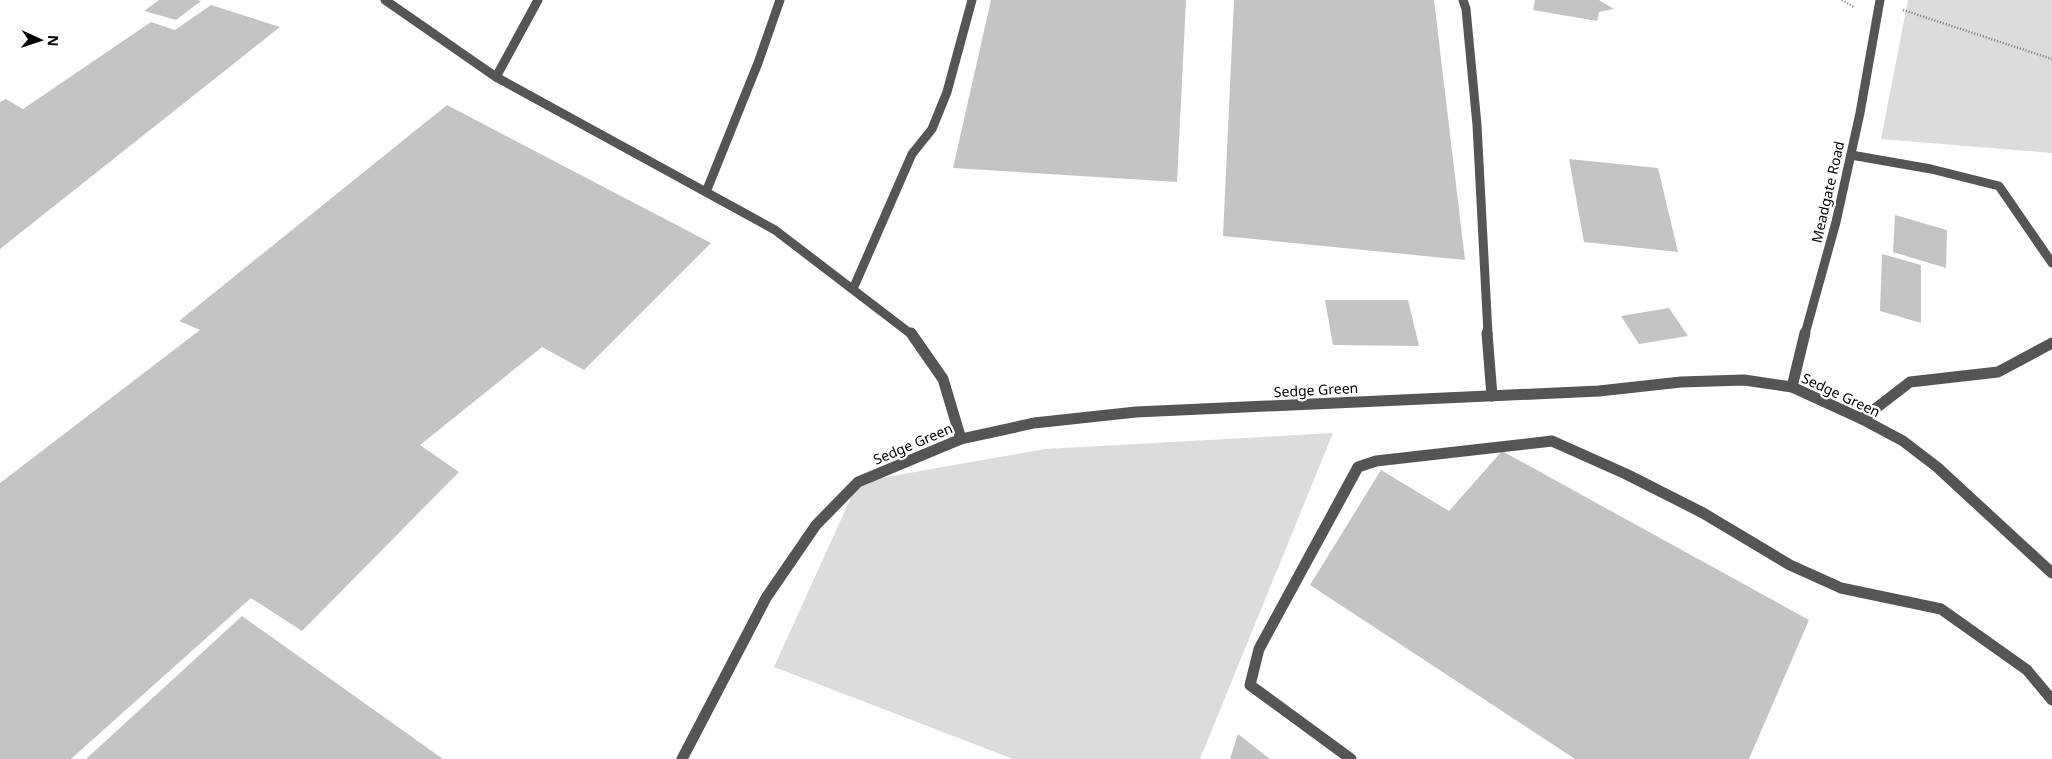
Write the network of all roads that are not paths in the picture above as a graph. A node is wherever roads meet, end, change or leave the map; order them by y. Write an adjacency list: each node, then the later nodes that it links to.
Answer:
1 (385, 0): 7 (street)
2 (538, 0): 7 (street)
3 (780, 0): 9 (street)
4 (972, 0): 11 (street)
5 (1462, 0): 14 (street)
6 (1879, 0): 8 (street, Meadgate Road)
7 (496, 77): 9 (street)
8 (1850, 155): 10 (street); 13 (street, Meadgate Road)
9 (706, 192): 11 (street)
10 (2052, 263)
11 (853, 288): 16 (street)
12 (2052, 343): 15 (street)
13 (1792, 387): 14 (street, Sedge Green); 15 (street, Sedge Green)
14 (1492, 396): 16 (street, Sedge Green)
15 (1862, 419): 17 (street, Sedge Green)
16 (961, 438): 19 (street, Sedge Green)
17 (2052, 574)
18 (2052, 700): 20 (street)
19 (682, 759)
20 (1351, 759)

